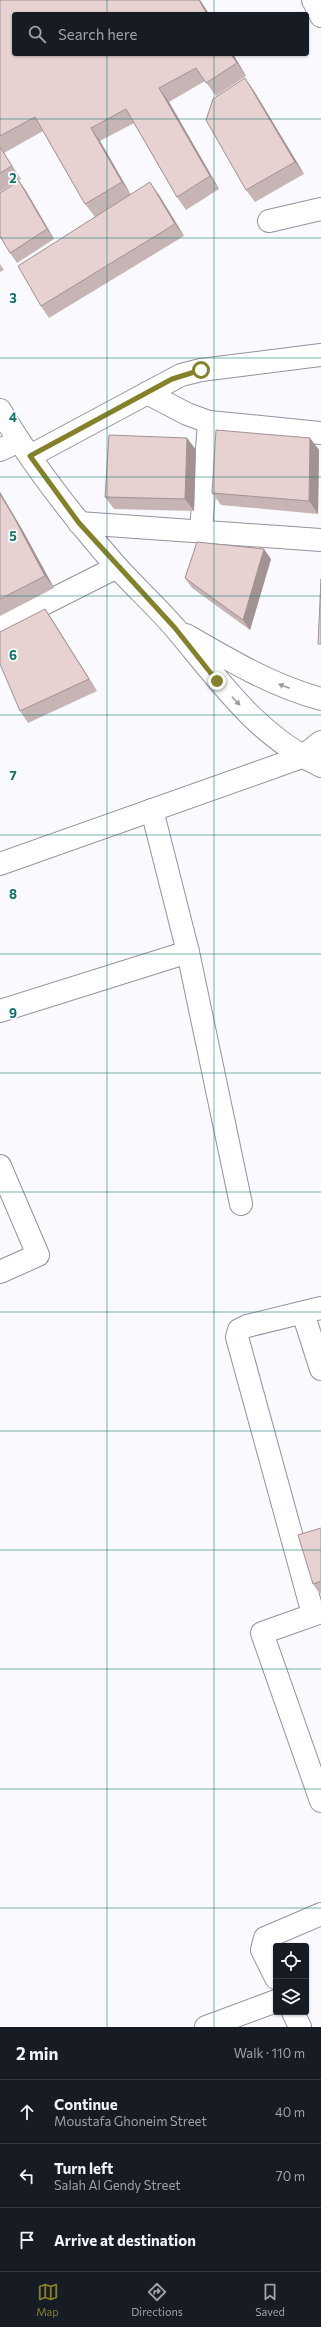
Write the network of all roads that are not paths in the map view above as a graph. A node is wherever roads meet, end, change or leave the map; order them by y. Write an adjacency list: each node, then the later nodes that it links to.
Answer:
1 (313, 0): 2 (street)
2 (321, 16)
3 (321, 209): 4 (street)
4 (269, 221)
5 (321, 355): 6 (street)
6 (147, 392): 8 (street); 10 (street)
7 (0, 410): 10 (street)
8 (209, 422): 9 (street); 12 (street)
9 (321, 433)
10 (16, 449): 11 (street)
11 (79, 523): 12 (street); 14 (street)
12 (201, 532): 13 (street)
13 (321, 540)
14 (118, 567): 15 (street); 16 (street)
15 (0, 626)
16 (175, 628): 17 (street, one-way to 16); 19 (street, one-way to 19)
17 (321, 700)
18 (321, 742): 19 (street)
19 (312, 761): 20 (street)
20 (152, 810): 21 (street); 22 (street)
21 (0, 864)
22 (188, 952): 23 (street); 25 (street)
23 (0, 1011)
24 (0, 1166): 26 (street)
25 (241, 1204)
26 (0, 1272)
27 (312, 1311): 28 (street); 29 (street)
28 (321, 1369)
29 (317, 1613): 30 (street)
30 (321, 1802)
31 (321, 1914): 32 (street)
32 (273, 1972)
33 (273, 2002): 35 (street)
34 (294, 2015): 36 (street)
35 (206, 2027)
36 (300, 2027)

